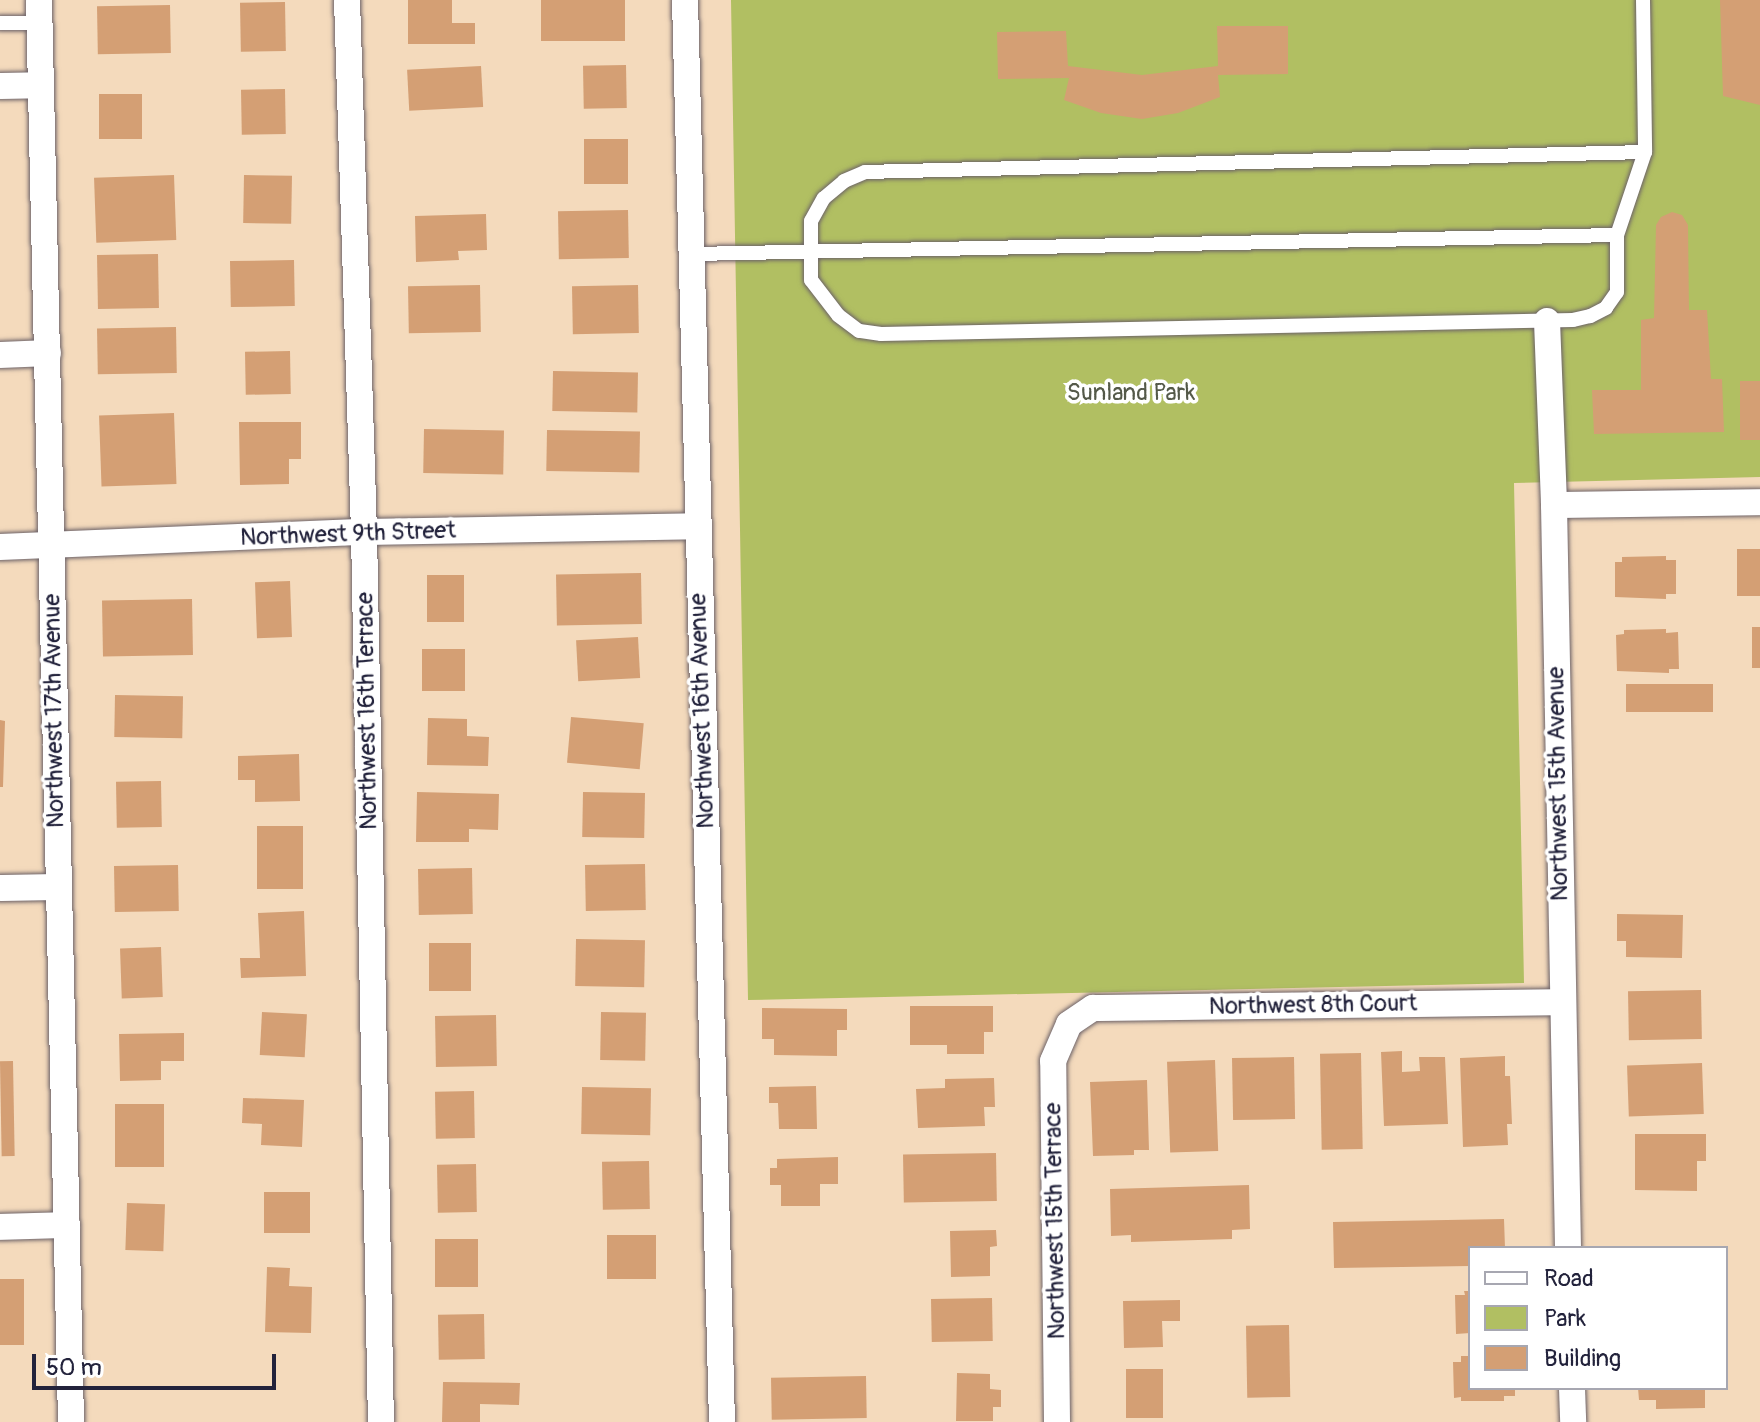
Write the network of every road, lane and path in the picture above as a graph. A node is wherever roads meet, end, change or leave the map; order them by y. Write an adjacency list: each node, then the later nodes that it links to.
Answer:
1 (347, 0): 18 (street, Northwest 16th Terrace)
2 (685, 0): 10 (street, Northwest 16th Avenue)
3 (1643, 0): 8 (lane)
4 (38, 12): 5 (lane); 6 (street, Northwest 17th Avenue)
5 (0, 23)
6 (39, 85): 7 (street); 13 (street, Northwest 17th Avenue)
7 (0, 86)
8 (1645, 152): 9 (lane); 11 (lane)
9 (1617, 235): 11 (lane); 12 (lane)
10 (693, 254): 11 (lane); 17 (street, Northwest 16th Avenue)
11 (810, 254): 12 (lane)
12 (1547, 321): 16 (street, Northwest 15th Avenue)
13 (48, 353): 14 (street); 19 (street, Northwest 17th Avenue)
14 (0, 355)
15 (1760, 502): 16 (street)
16 (1554, 505): 23 (street, Northwest 15th Avenue)
17 (697, 526): 18 (street, Northwest 9th Street); 31 (street, Northwest 16th Avenue)
18 (364, 532): 19 (street, Northwest 9th Street); 30 (street, Northwest 16th Terrace)
19 (50, 545): 20 (street, Northwest 9th Street); 21 (street, Northwest 17th Avenue)
20 (0, 547)
21 (58, 887): 22 (street); 25 (street, Northwest 17th Avenue)
22 (0, 888)
23 (1561, 1002): 24 (street, Northwest 8th Court); 27 (street, Northwest 15th Avenue)
24 (1069, 1024): 32 (street, Northwest 15th Terrace)
25 (67, 1225): 26 (street); 29 (street, Northwest 17th Avenue)
26 (0, 1227)
27 (1568, 1246)
28 (1572, 1390): 33 (street)
29 (71, 1422)
30 (381, 1422)
31 (722, 1422)
32 (1057, 1422)
33 (1573, 1422)

